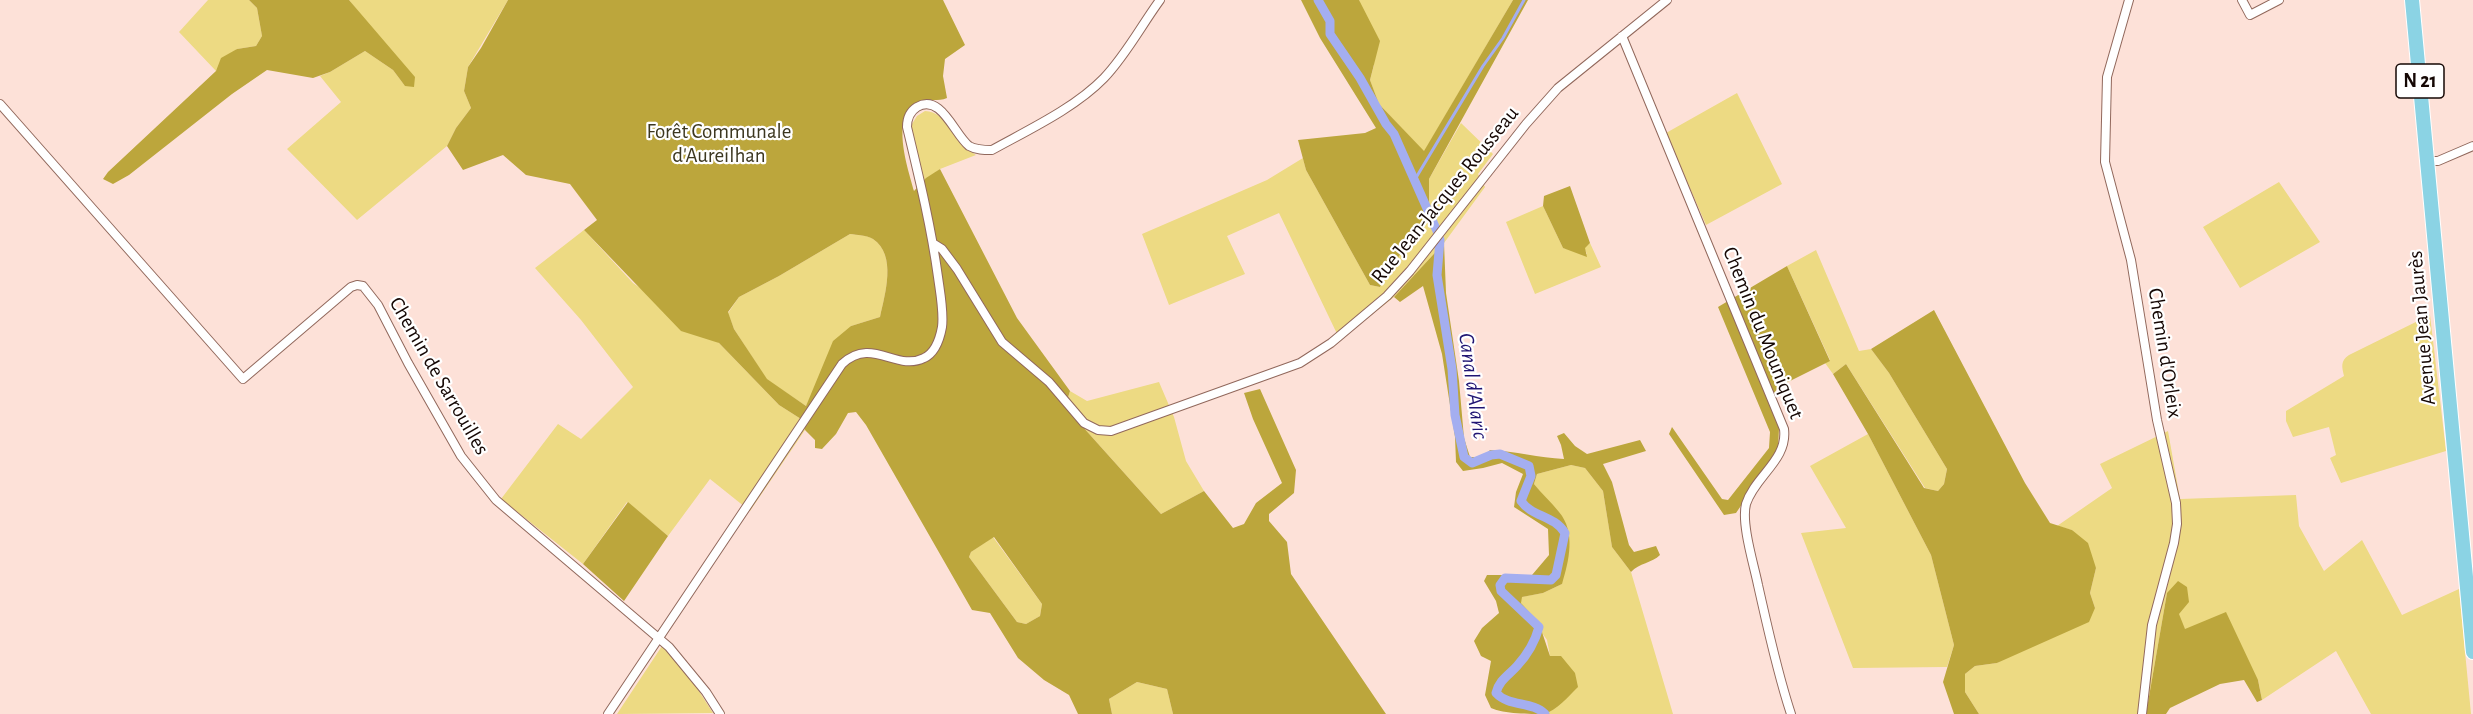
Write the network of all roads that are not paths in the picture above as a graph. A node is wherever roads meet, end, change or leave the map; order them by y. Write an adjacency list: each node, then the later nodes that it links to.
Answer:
1 (1160, 0): 11 (street)
2 (1667, 0): 7 (street, Rue Jean-Jacques Rousseau)
3 (2129, 0): 17 (street, Chemin d'Orleix)
4 (2242, 0): 5 (street)
5 (2279, 0)
6 (2412, 0): 10 (main road, Avenue Jean Jaurès / N 21)
7 (1622, 36): 11 (street, Rue Jean-Jacques Rousseau); 16 (street, Chemin du Mouniquet)
8 (0, 104): 12 (street, Chemin de Sarrouilles)
9 (2473, 146): 10 (street)
10 (2428, 161): 13 (main road, Avenue Jean Jaurès / N 21)
11 (934, 244): 12 (street)
12 (658, 639): 14 (street); 15 (street)
13 (2473, 652)
14 (608, 714)
15 (720, 714)
16 (1791, 714)
17 (2142, 714)

